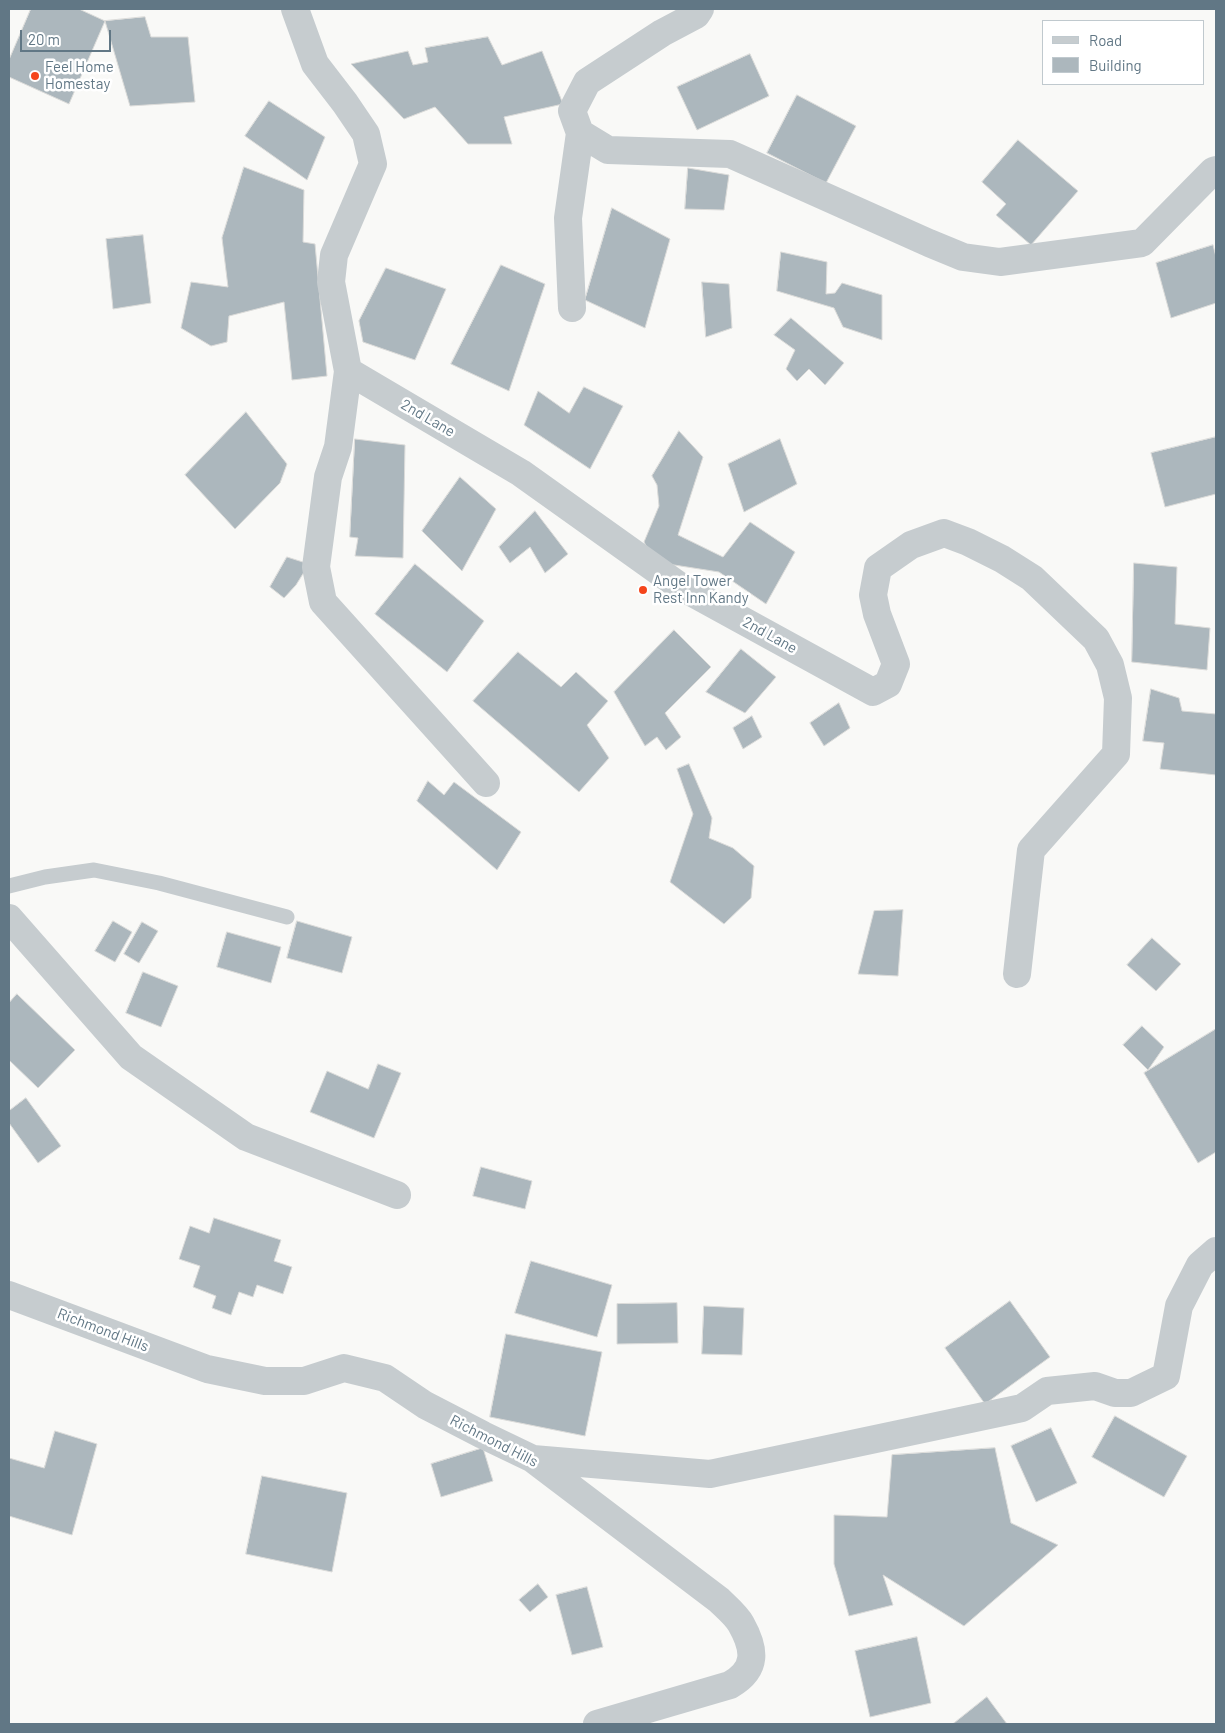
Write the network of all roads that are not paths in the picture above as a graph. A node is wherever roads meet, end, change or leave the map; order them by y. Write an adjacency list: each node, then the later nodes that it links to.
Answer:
1 (295, 9): 6 (street)
2 (700, 9): 3 (street)
3 (580, 133): 4 (street); 5 (street)
4 (1216, 170)
5 (572, 308)
6 (348, 371): 7 (street); 11 (street, 2nd Lane)
7 (486, 782)
8 (9, 886): 9 (lane)
9 (287, 917)
10 (9, 918): 12 (street)
11 (1017, 974)
12 (397, 1195)
13 (1216, 1251): 15 (street)
14 (9, 1295): 15 (street, Richmond Hills)
15 (533, 1459): 16 (street, Richmond Hills)
16 (597, 1724)

